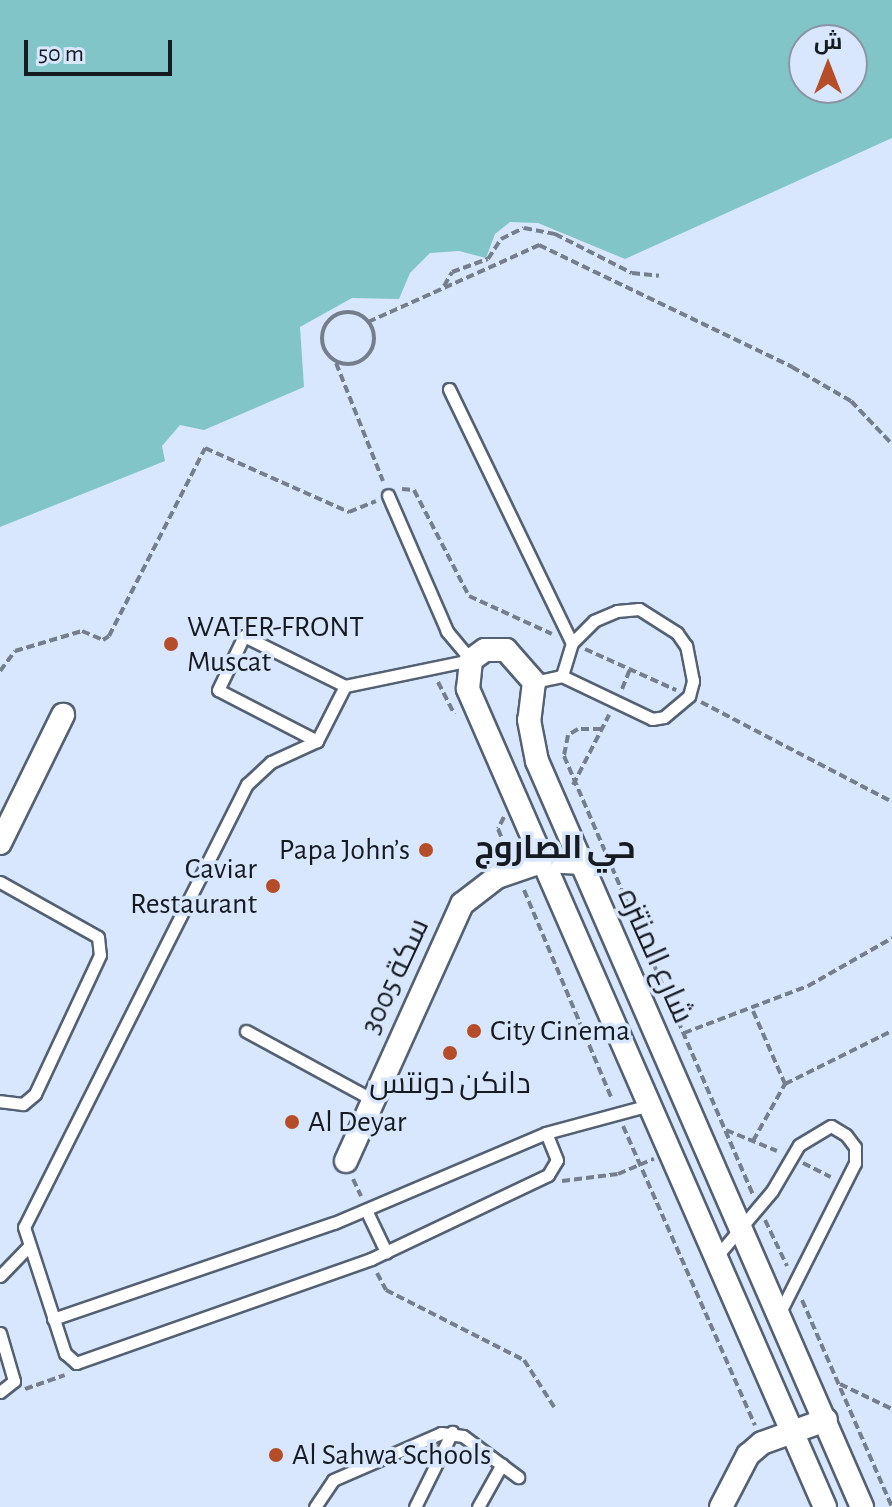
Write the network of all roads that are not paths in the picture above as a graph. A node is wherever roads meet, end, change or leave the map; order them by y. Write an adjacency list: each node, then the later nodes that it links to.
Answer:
1 (449, 389): 3 (lane)
2 (388, 495): 4 (lane)
3 (572, 643): 5 (lane); 5 (lane)
4 (471, 660): 6 (street); 7 (lane); 11 (street)
5 (562, 676): 6 (lane)
6 (534, 682): 12 (street, شارع المنتزه)
7 (345, 686): 9 (lane); 9 (lane)
8 (63, 715): 10 (street)
9 (317, 741): 24 (lane)
10 (0, 843)
11 (544, 861): 12 (street); 15 (street); 17 (street, سكة 3005)
12 (582, 863): 14 (street, شارع المنتزه)
13 (0, 882): 18 (lane)
14 (616, 942): 15 (street); 23 (street, شارع المنتزه)
15 (585, 955): 19 (street)
16 (246, 1031): 17 (lane)
17 (371, 1099): 21 (street, سكة 3005)
18 (0, 1101)
19 (650, 1105): 20 (lane); 26 (street)
20 (546, 1133): 22 (lane); 25 (lane)
21 (346, 1161)
22 (366, 1210): 25 (lane); 29 (lane)
23 (741, 1228): 26 (lane); 28 (street, شارع المنتزه); 28 (lane)
24 (28, 1247): 27 (lane); 29 (lane)
25 (386, 1252): 29 (lane)
26 (716, 1257): 33 (street)
27 (0, 1276)
28 (779, 1314): 32 (street, شارع المنتزه)
29 (53, 1319)
30 (1, 1338): 31 (lane)
31 (0, 1392)
32 (826, 1420): 33 (street); 42 (street, شارع المنتزه)
33 (792, 1431): 40 (street); 41 (street)
34 (452, 1432): 35 (lane); 37 (lane); 38 (lane)
35 (502, 1464): 36 (lane); 39 (lane)
36 (518, 1477)
37 (315, 1507)
38 (415, 1507)
39 (478, 1507)
40 (721, 1507)
41 (825, 1507)
42 (862, 1507)

